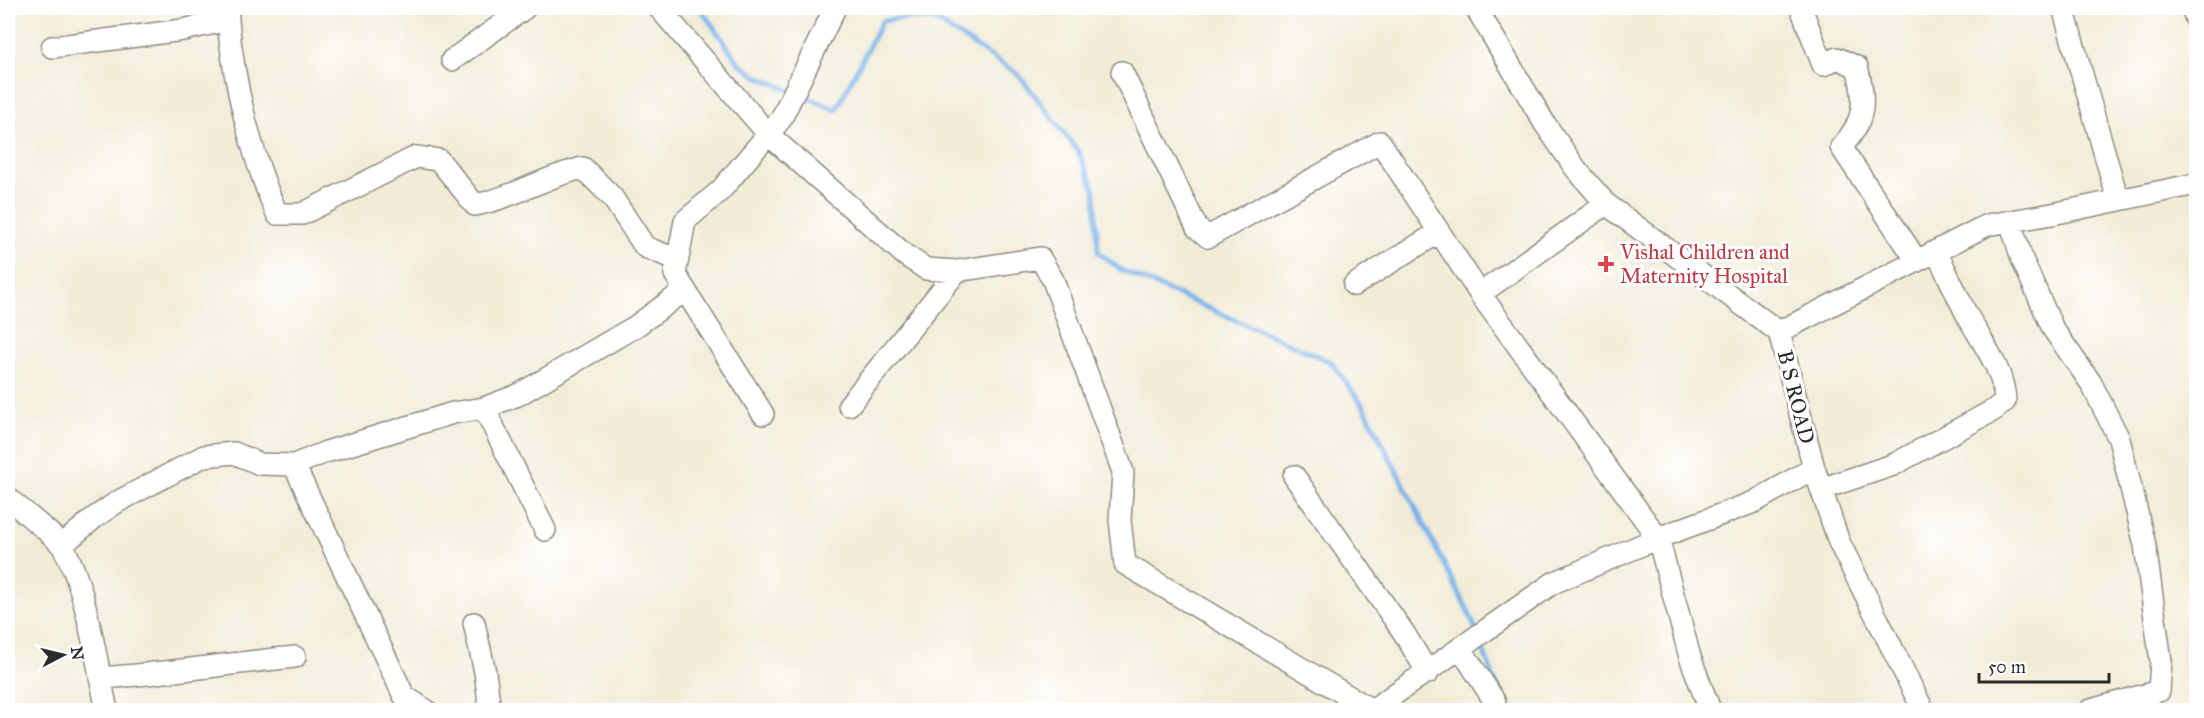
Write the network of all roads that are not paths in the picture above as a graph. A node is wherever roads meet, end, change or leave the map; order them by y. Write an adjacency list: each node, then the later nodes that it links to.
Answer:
1 (525, 8): 11 (street)
2 (659, 8): 13 (street)
3 (835, 8): 13 (street)
4 (1476, 8): 16 (street, B S ROAD)
5 (1801, 8): 19 (street)
6 (2063, 8): 15 (street)
7 (2192, 8): 9 (street)
8 (227, 14): 10 (street); 20 (street)
9 (2196, 19)
10 (52, 47)
11 (452, 60)
12 (1122, 72): 18 (street)
13 (775, 127): 20 (street); 21 (street)
14 (2196, 184): 15 (street)
15 (2118, 200): 17 (street)
16 (1606, 204): 24 (street); 25 (street, B S ROAD)
17 (2010, 221): 19 (street); 49 (street)
18 (1439, 232): 22 (street); 24 (street)
19 (1927, 256): 25 (street); 32 (street)
20 (678, 260): 23 (street)
21 (957, 271): 26 (street); 46 (street)
22 (1354, 285)
23 (684, 291): 27 (street); 28 (street)
24 (1480, 294): 35 (street)
25 (1779, 332): 30 (street, B S ROAD)
26 (849, 405)
27 (484, 408): 29 (street); 34 (street)
28 (763, 414)
29 (294, 465): 36 (street); 44 (street)
30 (1814, 468): 32 (street, B S ROAD); 35 (street)
31 (1294, 476): 40 (street)
32 (1821, 489): 48 (street, B S ROAD)
33 (8, 498): 36 (street)
34 (545, 530)
35 (1658, 538): 38 (street); 47 (street)
36 (62, 545): 41 (street)
37 (474, 623): 45 (street)
38 (1465, 647): 40 (street); 42 (street)
39 (295, 657): 41 (street)
40 (1428, 673): 46 (street)
41 (100, 678): 43 (street)
42 (1496, 702)
43 (107, 711)
44 (426, 711)
45 (490, 711)
46 (1372, 711)
47 (1710, 711)
48 (1923, 711)
49 (2090, 711)

